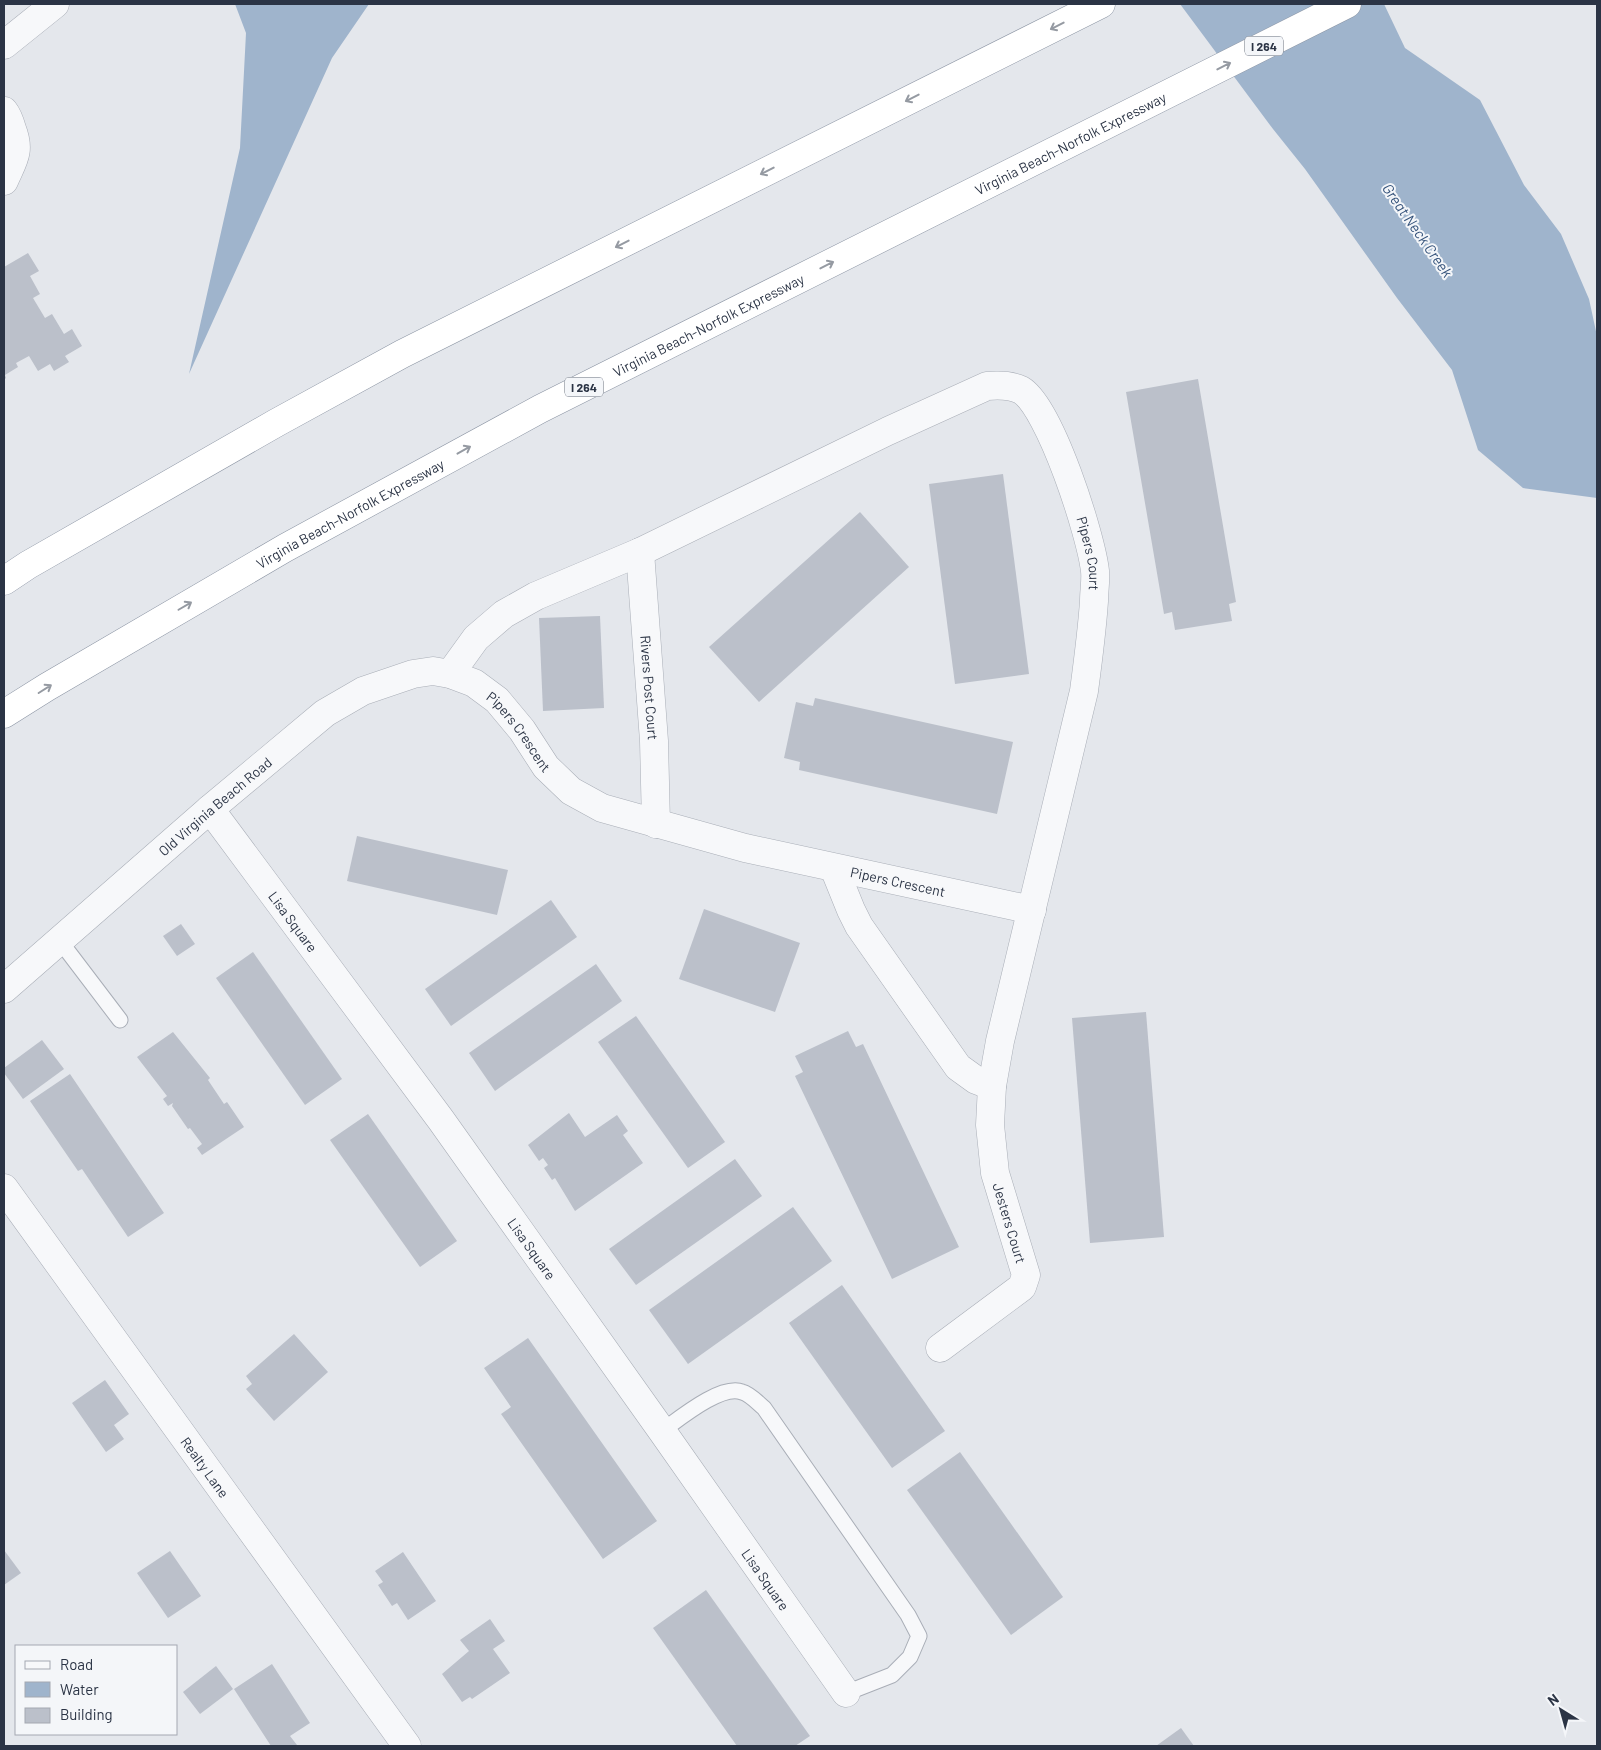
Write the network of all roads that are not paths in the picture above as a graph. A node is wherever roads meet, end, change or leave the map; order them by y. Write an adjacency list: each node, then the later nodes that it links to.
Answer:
1 (55, 4): 4 (street)
2 (1101, 4): 8 (highway, one-way to 8)
3 (1347, 4): 10 (highway, Virginia Beach-Norfolk Expressway / I 264, one-way to 3)
4 (4, 45)
5 (4, 111): 6 (street)
6 (4, 181)
7 (640, 552): 9 (street); 12 (street, Rivers Post Court); 14 (street, Pipers Court)
8 (4, 581)
9 (450, 674): 11 (street, Old Virginia Beach Road); 12 (street, Pipers Crescent)
10 (4, 714)
11 (210, 809): 15 (street, Old Virginia Beach Road); 21 (street, Lisa Square)
12 (656, 824): 13 (street, Pipers Crescent)
13 (834, 868): 14 (street, Pipers Crescent); 18 (street)
14 (1032, 910): 18 (street, Jesters Court)
15 (60, 941): 16 (street, Old Virginia Beach Road); 17 (lane)
16 (4, 989)
17 (120, 1020)
18 (992, 1086): 20 (street, Jesters Court)
19 (4, 1188): 23 (street, Realty Lane)
20 (940, 1348)
21 (662, 1431): 22 (street, Lisa Square); 22 (lane)
22 (846, 1693)
23 (407, 1746)

